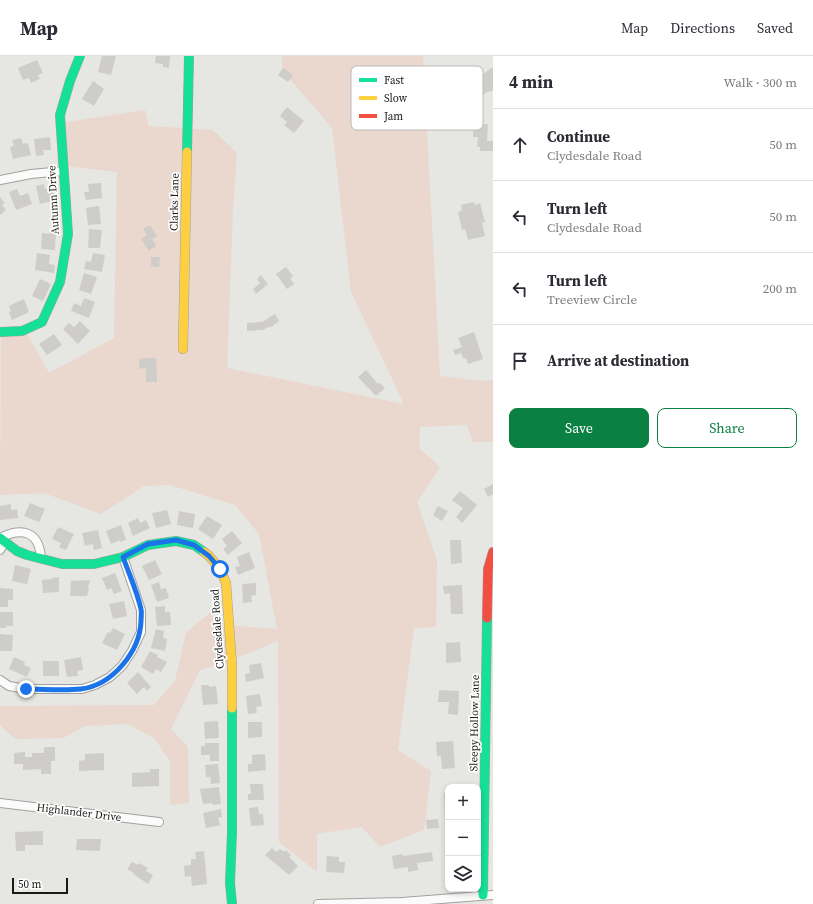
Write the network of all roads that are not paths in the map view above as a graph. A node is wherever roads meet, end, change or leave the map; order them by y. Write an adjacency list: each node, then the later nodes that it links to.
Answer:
1 (80, 56): 3 (street, Autumn Drive)
2 (190, 56): 6 (street, Clarks Lane)
3 (63, 170): 4 (street); 5 (street, Autumn Drive)
4 (0, 180)
5 (0, 332)
6 (183, 349)
7 (1, 542): 10 (street, Clydesdale Road); 10 (street)
8 (493, 552): 11 (street, Sleepy Hollow Lane)
9 (123, 557): 10 (street, Clydesdale Road); 12 (street); 17 (street, Clydesdale Road)
10 (41, 558)
11 (490, 676): 15 (street, Sleepy Hollow Lane)
12 (0, 680)
13 (0, 803): 14 (street, Highlander Drive)
14 (159, 822)
15 (483, 895): 16 (street); 18 (street)
16 (493, 895)
17 (232, 904)
18 (318, 904)

